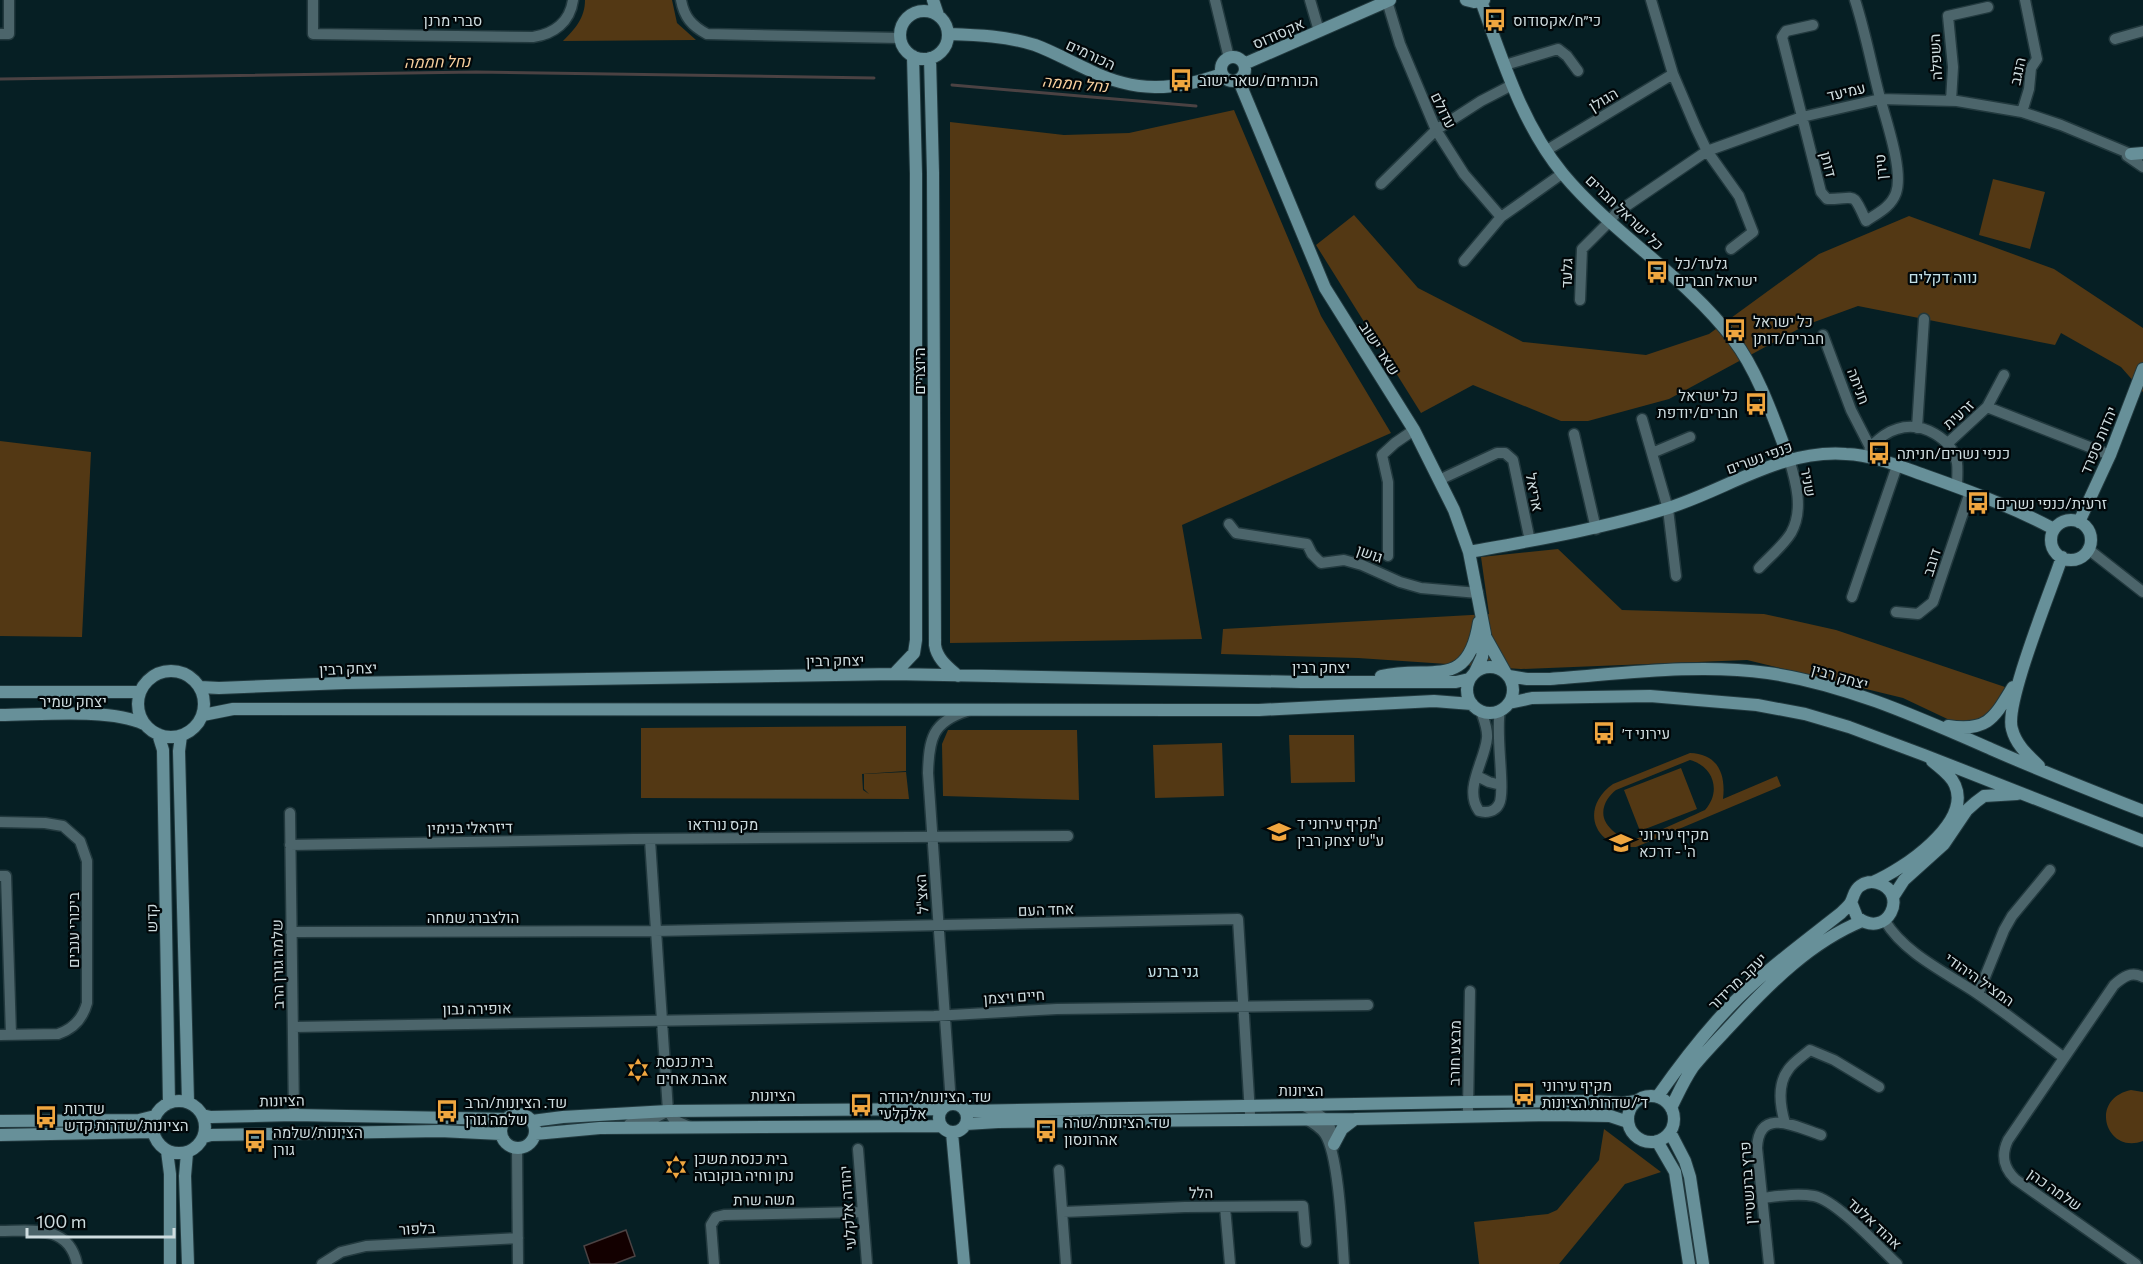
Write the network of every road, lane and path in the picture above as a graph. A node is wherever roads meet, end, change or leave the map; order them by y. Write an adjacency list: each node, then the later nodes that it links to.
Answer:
1 (9, 0): 21 (street)
2 (313, 0): 3 (street, סברי מרנן)
3 (573, 0)
4 (681, 0): 23 (street)
5 (915, 0): 16 (street)
6 (933, 0): 17 (street)
7 (1215, 0): 27 (street)
8 (1310, 0): 19 (street)
9 (1388, 0): 19 (street, אקסודוס); 39 (street, עדולם)
10 (1466, 0): 14 (street)
11 (1651, 0): 32 (street)
12 (1856, 0): 35 (street, טירן)
13 (2025, 0): 37 (street, הנגב)
14 (1483, 1): 29 (street, כל ישראל חברים)
15 (1988, 7): 36 (street, השפלה)
16 (910, 15): 17 (street); 23 (street)
17 (938, 15): 22 (street)
18 (1813, 26): 38 (street)
19 (1319, 31): 28 (street, אקסודוס)
20 (2143, 31): 24 (street)
21 (5, 34)
22 (948, 34): 26 (street); 31 (street, הכורמים)
23 (900, 38): 25 (street)
24 (2115, 39)
25 (913, 56): 26 (street); 90 (street, היוצרים)
26 (930, 58): 93 (street, היוצרים)
27 (1229, 58): 28 (street); 31 (street)
28 (1244, 64): 33 (street)
29 (1505, 65): 30 (street); 34 (street, כל ישראל חברים)
30 (1578, 71)
31 (1222, 74): 33 (street)
32 (1673, 75): 41 (street, הגולן); 42 (street)
33 (1239, 81): 60 (street, שאר ישוב)
34 (1512, 85): 39 (street); 41 (street, כל ישראל חברים)
35 (1880, 99): 36 (street, עמיעד); 38 (street, עמיעד); 48 (street, טירן)
36 (1951, 101): 37 (street, עמיעד)
37 (2022, 112): 40 (street, עמיעד)
38 (1803, 117): 42 (street, עמיעד); 48 (street, דותן)
39 (1436, 130): 46 (street); 47 (street, עדולם)
40 (2112, 146): 43 (street, עמיעד); 44 (street, עמיעד)
41 (1547, 150): 45 (street, כל ישראל חברים)
42 (1707, 151): 49 (street, עמיעד); 50 (street)
43 (2139, 155)
44 (2143, 167)
45 (1563, 173): 47 (street); 49 (street, כל ישראל חברים)
46 (1382, 184)
47 (1501, 217): 51 (street)
48 (1866, 221)
49 (1609, 222): 52 (street, גלעד); 67 (street, כל ישראל חברים)
50 (1731, 249)
51 (1464, 261)
52 (1580, 300)
53 (1924, 318): 59 (street)
54 (1823, 335): 64 (street, חניתה)
55 (2143, 369): 66 (street, יהדות ספרד)
56 (2004, 375): 57 (street, זרעית)
57 (1988, 407): 63 (street, זרעית); 66 (street)
58 (1642, 419): 65 (street)
59 (1917, 428): 63 (street); 64 (street)
60 (1414, 430): 69 (street, שאר ישוב); 80 (street, גושן)
61 (1574, 434): 75 (street)
62 (1690, 437): 65 (street)
63 (1948, 443): 70 (street)
64 (1869, 452): 67 (street, כנפי נשרים); 68 (street, כנפי נשרים)
65 (1652, 453): 72 (street)
66 (2110, 455): 73 (street, יהדות ספרד)
67 (1789, 459): 72 (street, כנפי נשרים); 82 (street, שניר)
68 (1897, 466): 70 (street, כנפי נשרים); 86 (street)
69 (1439, 480): 77 (street, אריאל); 79 (street, שאר ישוב)
70 (1957, 487): 71 (street, כנפי נשרים)
71 (1970, 492): 76 (street, כנפי נשרים); 88 (street, דובב)
72 (1668, 509): 75 (street, כנפי נשרים); 83 (street)
73 (2079, 522): 76 (street); 78 (street)
74 (1229, 524): 85 (street, גושן)
75 (1596, 529): 77 (street, כנפי נשרים)
76 (2054, 530): 81 (street)
77 (1530, 541): 79 (street, כנפי נשרים)
78 (2088, 549): 81 (street); 84 (street)
79 (1469, 552): 85 (street, שאר ישוב)
80 (1388, 556)
81 (2062, 557): 92 (street)
82 (1759, 568)
83 (1676, 576)
84 (2143, 592)
85 (1478, 593): 87 (street, שאר ישוב)
86 (1852, 597)
87 (1481, 609): 89 (street, שאר ישוב); 95 (street)
88 (1896, 612)
89 (1485, 634): 91 (street, שאר ישוב); 94 (street, שאר ישוב)
90 (894, 674): 93 (street, יצחק רבין); 96 (street, יצחק רבין)
91 (1507, 674): 94 (street); 99 (street); 105 (street, יצחק רבין)
92 (2022, 674): 105 (street); 109 (street)
93 (958, 676): 95 (street, יצחק רבין)
94 (1472, 676): 95 (street, יצחק רבין); 100 (street)
95 (1362, 682)
96 (200, 687): 98 (street); 103 (street)
97 (0, 692): 98 (street, יצחק שמיר)
98 (141, 692): 104 (street)
99 (1505, 707): 100 (street); 108 (street); 111 (street)
100 (1476, 708): 101 (street); 110 (street)
101 (976, 709): 103 (street); 116 (street, האצ"ל)
102 (0, 715): 104 (street, יצחק שמיר)
103 (203, 715): 107 (street)
104 (144, 724): 106 (street)
105 (1934, 724): 109 (street, יצחק רבין)
106 (158, 735): 107 (street); 146 (street, קדש)
107 (181, 736): 144 (street)
108 (1924, 755): 112 (street); 123 (street)
109 (2045, 772): 113 (street, יצחק רבין)
110 (1477, 776): 111 (street); 111 (street)
111 (1501, 784)
112 (2022, 794): 119 (street); 124 (street)
113 (2143, 811)
114 (290, 813): 120 (street, שלמה גורן הרב)
115 (0, 822): 139 (street, ביכורי ענבים)
116 (932, 836): 117 (street, מקס נורדאו); 118 (street, מקס נורדאו); 128 (street, האצ"ל)
117 (1068, 836)
118 (650, 840): 120 (street, דיזראלי בנימין); 129 (street)
119 (2143, 841)
120 (290, 845): 130 (street, שלמה גורן הרב)
121 (2050, 870): 133 (street)
122 (0, 876): 139 (street)
123 (1873, 882): 124 (street); 125 (street)
124 (1893, 897): 127 (street)
125 (1851, 902): 126 (street); 142 (street, יעקב מרידור)
126 (1862, 921): 127 (street); 150 (street, יעקב מרידור)
127 (1885, 921): 133 (street, המציל היהודי)
128 (938, 926): 129 (street, אחד העם); 135 (street, אחד העם); 136 (street, האצ"ל)
129 (655, 931): 130 (street, הולצברג שמחה); 137 (street)
130 (291, 932): 138 (street, שלמה גורן הרב)
131 (2143, 977): 140 (street)
132 (1470, 991): 145 (street, מבצע חורב)
133 (1978, 994): 140 (street, המציל היהודי)
134 (1368, 1005): 135 (street, חיים ויצמן)
135 (1244, 1006): 136 (street, חיים ויצמן); 147 (street, אחד העם)
136 (944, 1016): 137 (street, חיים ויצמן); 149 (street, האצ"ל)
137 (662, 1022): 138 (street, אופירה נבון); 151 (street)
138 (293, 1027): 153 (street, שלמה גורן הרב)
139 (6, 1035)
140 (2063, 1057): 207 (street, שלמה כהן)
141 (1879, 1087): 164 (street)
142 (1658, 1096): 143 (street); 150 (street)
143 (1636, 1101): 145 (street, הציונות); 163 (street)
144 (188, 1102): 146 (street); 154 (street)
145 (1468, 1102): 148 (street, הציונות); 156 (street, מבצע חורב)
146 (169, 1103): 155 (street)
147 (1250, 1105): 148 (street, הציונות); 152 (street, הציונות); 158 (street, אחד העם)
148 (1302, 1105): 160 (street)
149 (947, 1106): 151 (street, הציונות); 152 (street); 166 (street)
150 (1671, 1108): 171 (street)
151 (668, 1111): 167 (street, הציונות); 168 (street); 169 (street)
152 (965, 1111): 165 (street)
153 (294, 1114): 154 (street, הציונות); 157 (street, הציונות)
154 (202, 1115): 176 (street)
155 (155, 1116): 162 (street); 170 (street)
156 (1468, 1116): 161 (street, הציונות); 163 (street, הציונות)
157 (507, 1119): 167 (street); 173 (street)
158 (1250, 1119): 159 (street, הציונות); 165 (street, הציונות)
159 (1306, 1119): 160 (street, הציונות); 183 (street)
160 (1325, 1119): 161 (street, הציונות); 178 (street)
161 (1355, 1119): 178 (street)
162 (0, 1121)
163 (1628, 1122): 177 (street)
164 (1785, 1123): 175 (street); 185 (street, פרץ ברנשטיין)
165 (966, 1124): 172 (street)
166 (940, 1126): 169 (street); 172 (street)
167 (534, 1127): 168 (street); 179 (street)
168 (600, 1128): 169 (street)
169 (693, 1128)
170 (153, 1132): 174 (street); 181 (street)
171 (1670, 1132): 177 (street); 204 (street)
172 (952, 1133): 199 (street)
173 (501, 1134): 176 (street); 179 (street)
174 (0, 1135)
175 (1821, 1135)
176 (204, 1137): 182 (street)
177 (1657, 1142): 203 (street)
178 (1334, 1144): 183 (street)
179 (517, 1148): 190 (street)
180 (858, 1149): 187 (street, יהודה אלקלעי)
181 (167, 1151): 182 (street); 193 (street)
182 (187, 1153): 194 (street)
183 (1333, 1162): 202 (street)
184 (1059, 1170): 188 (street)
185 (1762, 1198): 205 (street, פרץ ברנשטיין); 206 (street, אהוד אלעד)
186 (1225, 1207): 188 (street, הלל); 191 (street, הלל); 201 (street)
187 (862, 1212): 197 (street, משה שרת); 198 (street, יהודה אלקלעי)
188 (1063, 1212): 200 (street)
189 (0, 1231): 192 (street)
190 (518, 1238): 195 (street, בלפור); 196 (street)
191 (1306, 1242)
192 (77, 1264)
193 (170, 1264)
194 (188, 1264)
195 (322, 1264)
196 (518, 1264)
197 (714, 1264)
198 (867, 1264)
199 (964, 1264)
200 (1066, 1264)
201 (1230, 1264)
202 (1344, 1264)
203 (1689, 1264)
204 (1703, 1264)
205 (1769, 1264)
206 (1897, 1264)
207 (2136, 1264)

